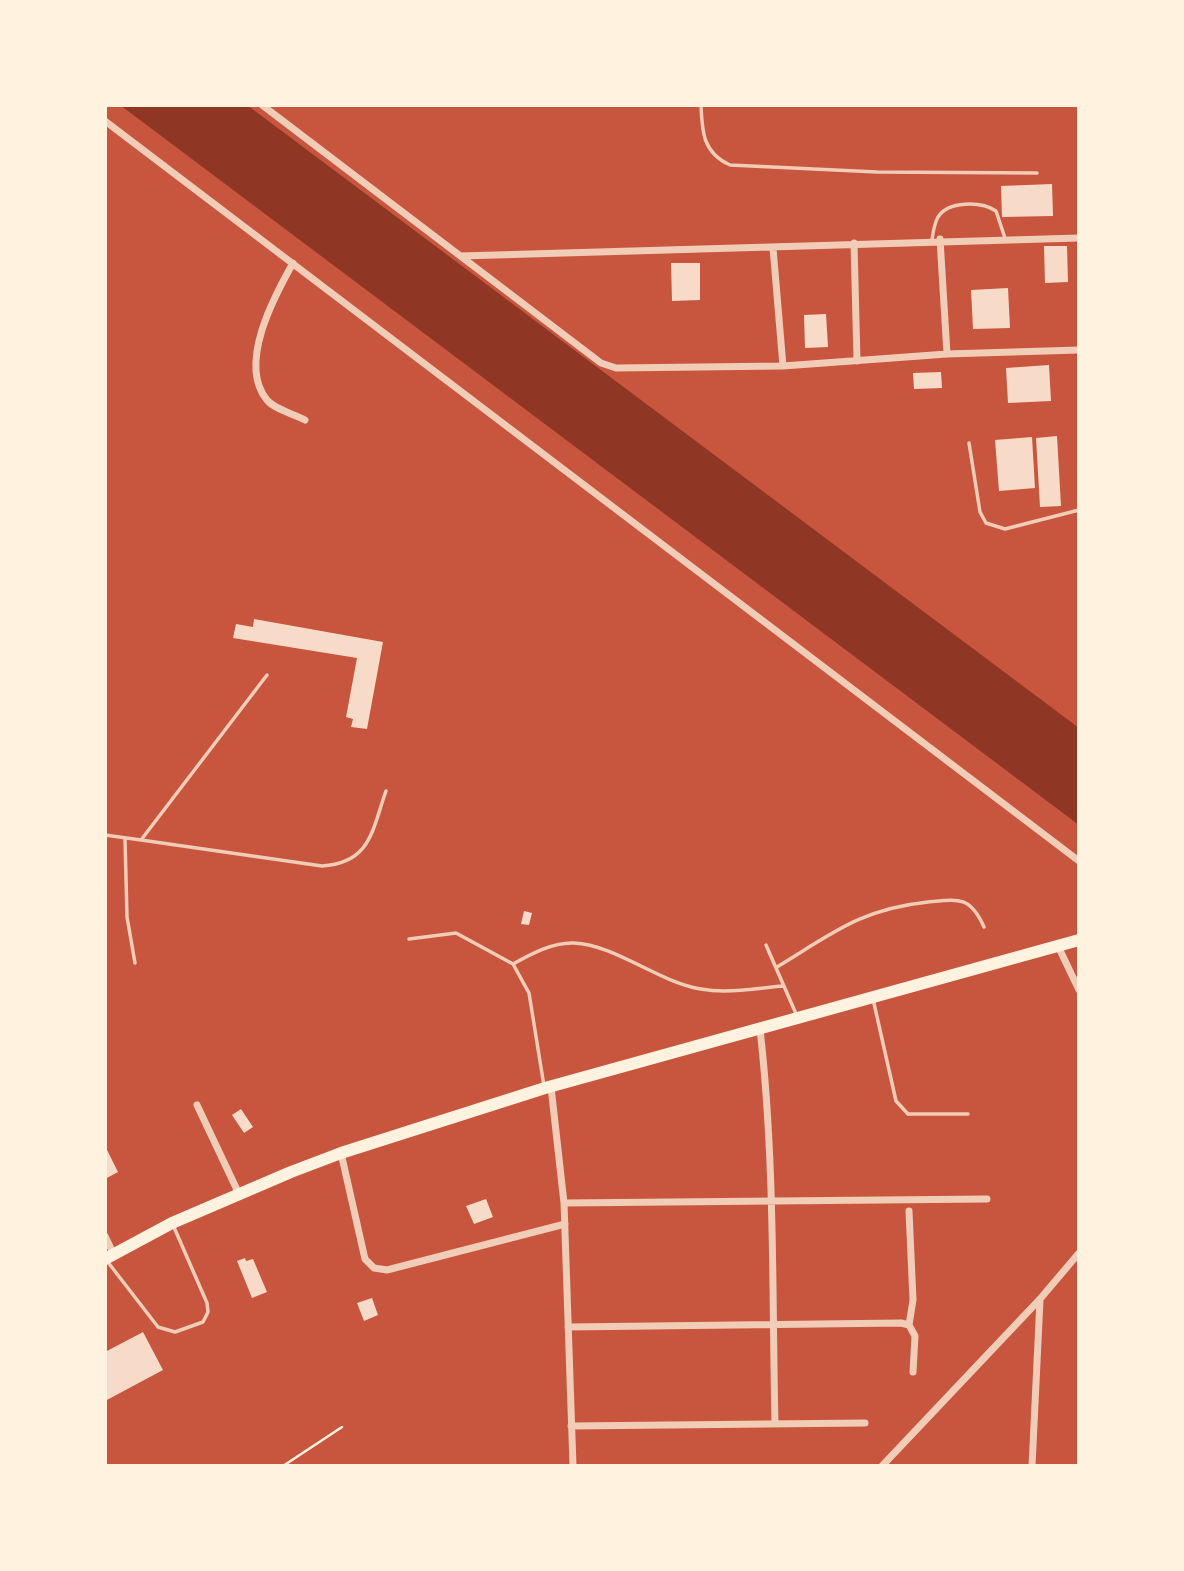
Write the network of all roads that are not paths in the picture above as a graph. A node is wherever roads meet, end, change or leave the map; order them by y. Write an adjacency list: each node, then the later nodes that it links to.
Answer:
1 (262, 105): 10 (street)
2 (701, 105): 4 (lane)
3 (105, 121): 11 (street)
4 (1037, 173)
5 (1079, 237): 6 (street)
6 (1005, 239): 7 (street); 7 (lane)
7 (936, 240): 8 (street); 13 (street)
8 (854, 243): 9 (street); 14 (street)
9 (773, 248): 10 (street); 15 (street)
10 (460, 256): 15 (street)
11 (293, 263): 16 (street); 24 (street)
12 (1079, 350): 13 (street)
13 (947, 354): 14 (street)
14 (857, 361): 15 (street)
15 (783, 366)
16 (305, 419)
17 (969, 443): 18 (lane)
18 (1079, 510)
19 (267, 675): 23 (lane)
20 (386, 790): 23 (lane)
21 (105, 835): 22 (lane)
22 (125, 838): 23 (lane); 30 (lane)
23 (141, 840)
24 (1079, 861)
25 (984, 927): 32 (lane)
26 (409, 939): 31 (lane)
27 (1079, 940): 29 (main road)
28 (766, 944): 32 (lane)
29 (1058, 946): 34 (street); 35 (main road)
30 (135, 963)
31 (513, 964): 33 (lane); 38 (lane)
32 (777, 967): 33 (lane)
33 (783, 986): 36 (lane)
34 (1079, 990)
35 (872, 997): 36 (main road); 40 (lane)
36 (798, 1018): 37 (main road)
37 (760, 1029): 38 (main road); 44 (street)
38 (548, 1088): 41 (main road); 45 (street)
39 (197, 1105): 42 (street)
40 (968, 1114)
41 (341, 1153): 42 (main road); 48 (street)
42 (239, 1194): 47 (main road)
43 (987, 1199): 44 (street)
44 (773, 1201): 45 (street); 53 (street)
45 (564, 1203): 48 (street)
46 (909, 1211): 54 (street)
47 (172, 1223): 51 (main road); 51 (lane)
48 (565, 1224): 55 (street)
49 (105, 1236): 51 (street)
50 (1079, 1253): 52 (street)
51 (108, 1257)
52 (1040, 1299): 61 (street); 62 (street)
53 (773, 1323): 54 (street); 55 (street); 58 (street)
54 (909, 1325): 56 (street)
55 (568, 1327): 59 (street)
56 (913, 1372)
57 (865, 1423): 58 (street)
58 (775, 1424): 59 (street)
59 (571, 1426): 60 (street)
60 (573, 1466)
61 (882, 1466)
62 (1032, 1466)

